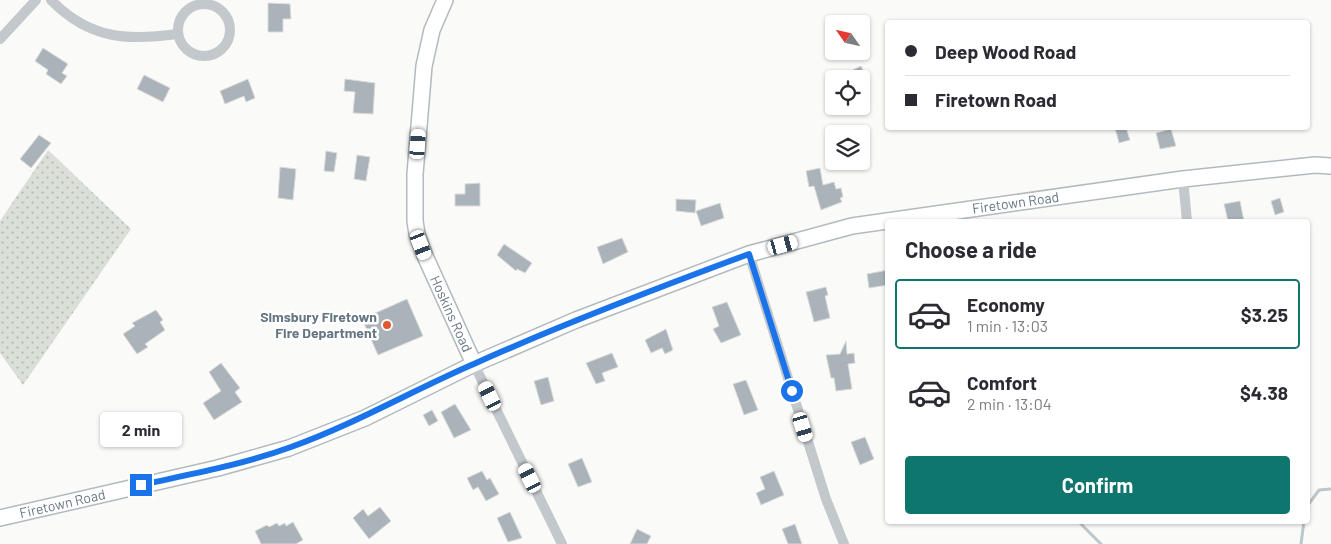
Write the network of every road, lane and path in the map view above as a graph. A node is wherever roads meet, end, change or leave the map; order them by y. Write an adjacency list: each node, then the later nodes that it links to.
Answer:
1 (36, 0): 5 (street)
2 (51, 0): 4 (street)
3 (445, 0): 12 (street, Hoskins Road)
4 (178, 34): 4 (street)
5 (0, 39)
6 (1331, 166): 7 (street, Firetown Road)
7 (1183, 179): 8 (street, Firetown Road); 9 (street)
8 (901, 219)
9 (1187, 219)
10 (885, 221): 11 (street, Firetown Road)
11 (749, 254): 12 (street, Firetown Road); 15 (street)
12 (474, 364): 13 (street, Firetown Road); 14 (street)
13 (0, 518)
14 (562, 544)
15 (844, 544)

